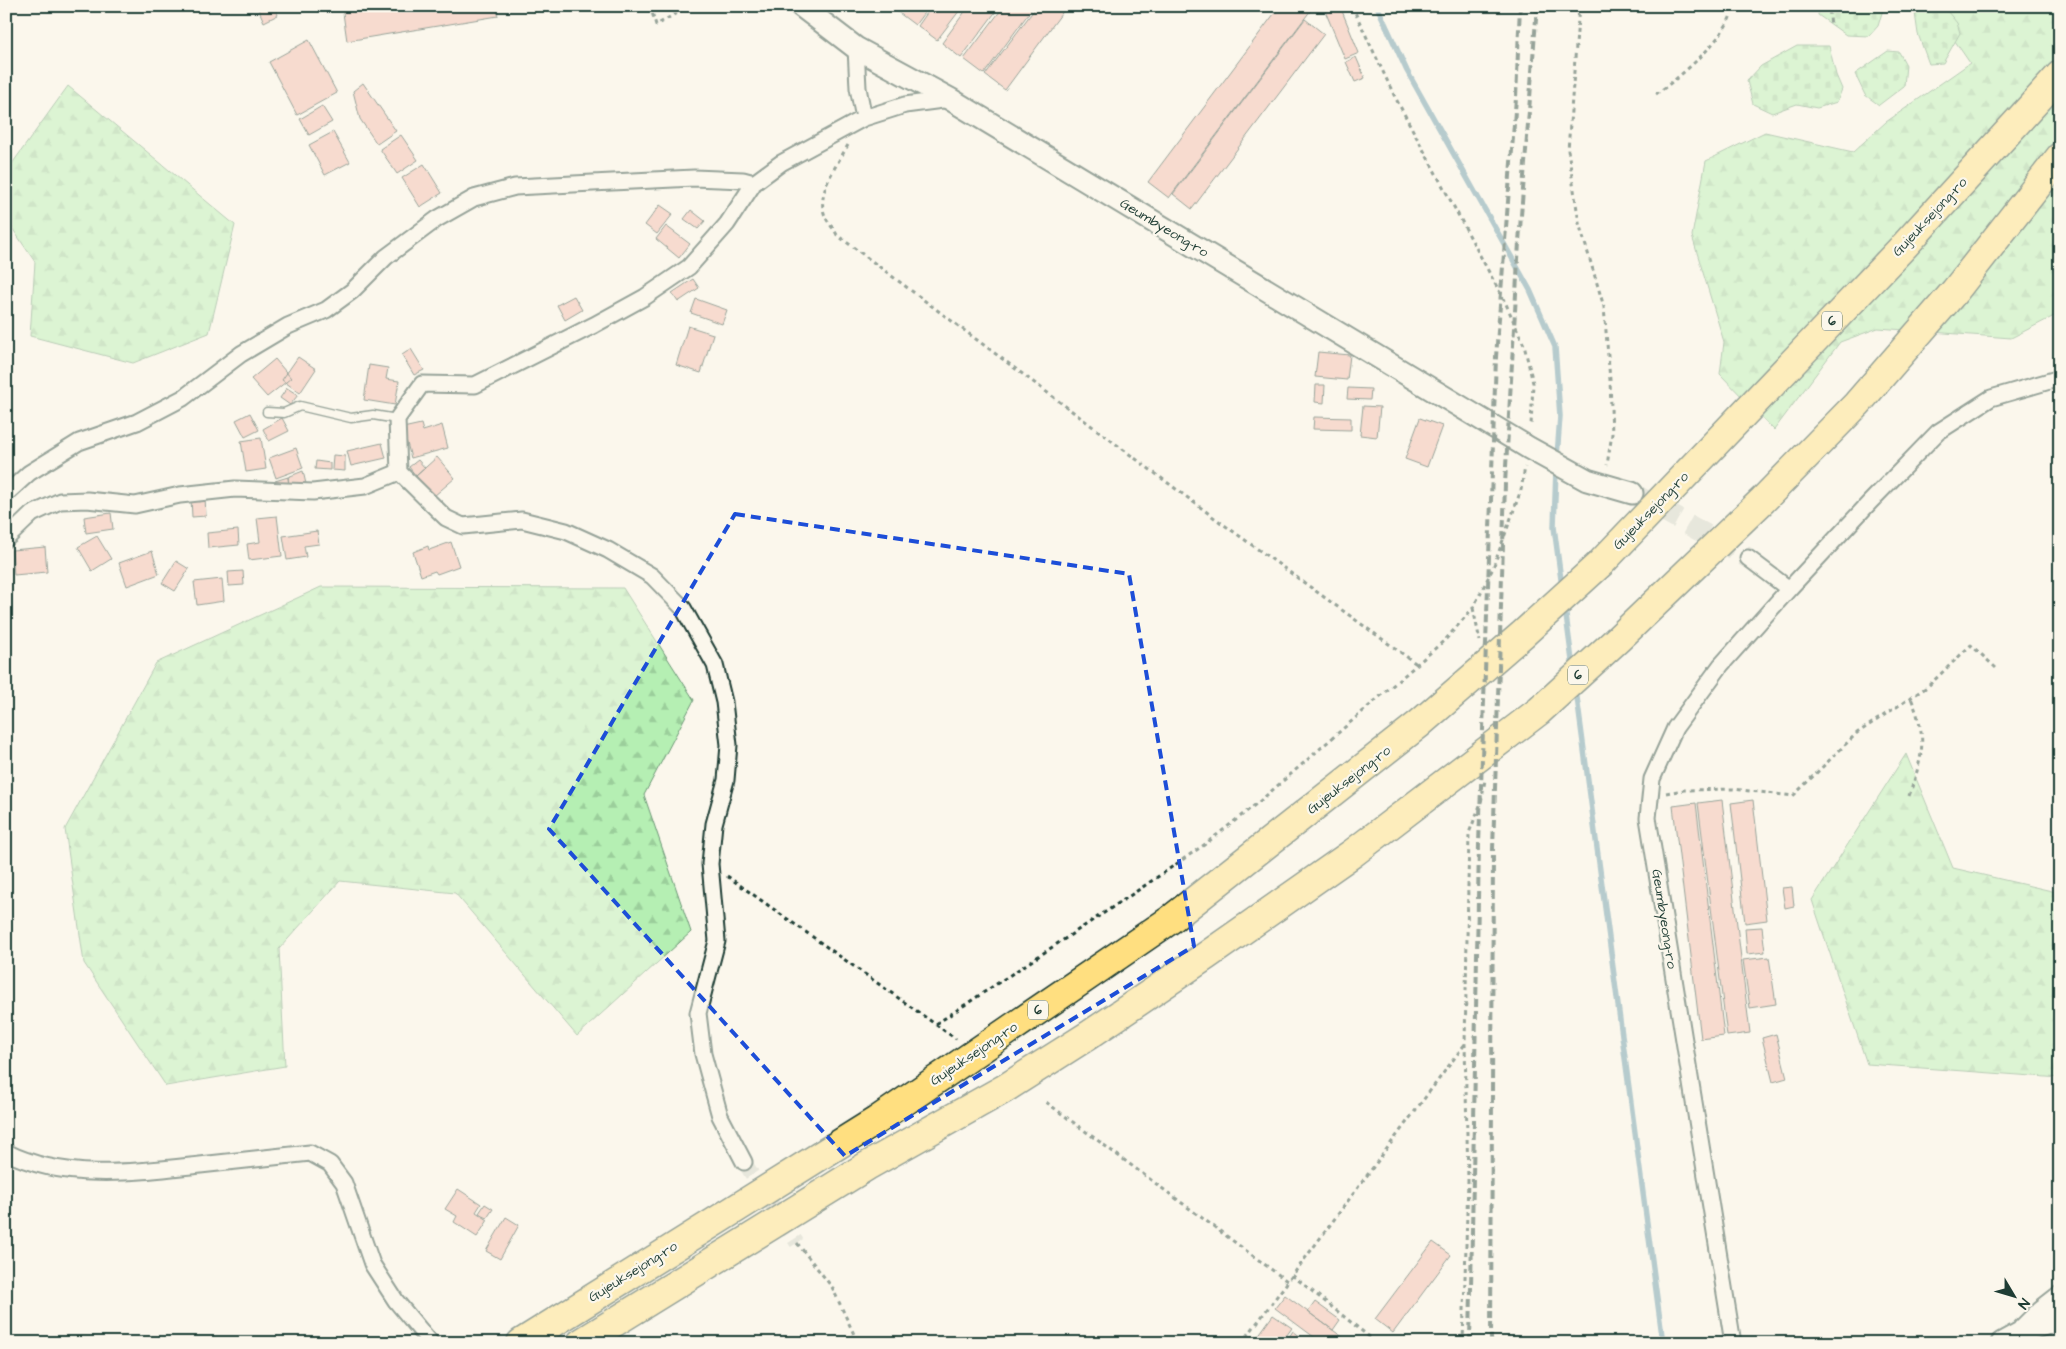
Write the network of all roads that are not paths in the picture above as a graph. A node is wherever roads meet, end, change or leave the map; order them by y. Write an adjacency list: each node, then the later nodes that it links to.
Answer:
1 (801, 6): 2 (street, Geumbyeong-ro)
2 (856, 48): 4 (street, Geumbyeong-ro); 5 (street)
3 (2060, 75): 23 (highway, Gujeuksejong-ro / 6)
4 (950, 99): 5 (street); 13 (street, Geumbyeong-ro)
5 (864, 118): 7 (street)
6 (2060, 157): 24 (highway, 6)
7 (754, 183): 10 (street); 12 (street)
8 (2060, 378): 16 (street, Geumbyeong-ro)
9 (267, 412): 10 (lane)
10 (397, 419): 11 (street)
11 (399, 472): 14 (street); 18 (street)
12 (6, 494)
13 (1632, 494)
14 (6, 539)
15 (1748, 558): 16 (street)
16 (1789, 589): 25 (street, Geumbyeong-ro)
17 (6, 1152): 22 (street)
18 (744, 1162)
19 (2060, 1297): 21 (street)
20 (2060, 1319): 21 (street)
21 (2022, 1332): 26 (street)
22 (431, 1343)
23 (521, 1343)
24 (581, 1343)
25 (1733, 1343)
26 (2002, 1343)

